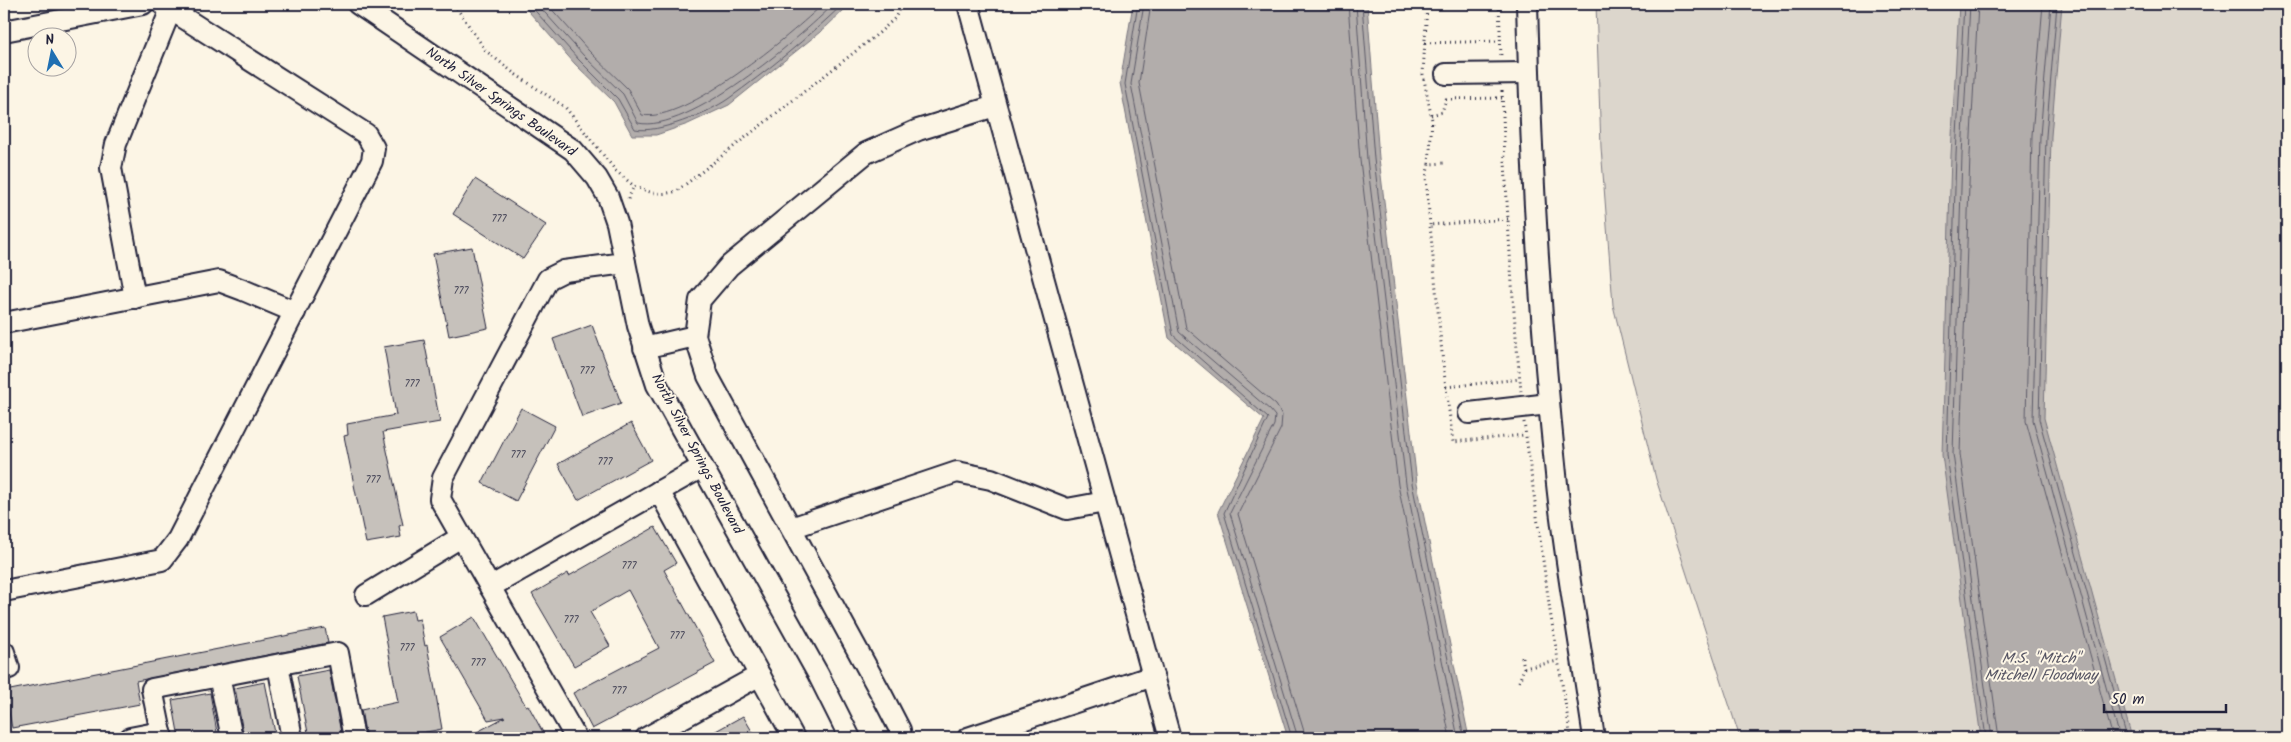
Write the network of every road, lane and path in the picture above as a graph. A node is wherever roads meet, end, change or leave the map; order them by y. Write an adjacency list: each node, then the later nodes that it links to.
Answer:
1 (143, 4): 10 (street)
2 (358, 4): 25 (street, North Silver Springs Boulevard)
3 (454, 4): 21 (path)
4 (902, 4): 21 (path)
5 (968, 4): 17 (street)
6 (1427, 4): 12 (path)
7 (1500, 4): 11 (path)
8 (1527, 4): 13 (street)
9 (166, 6): 26 (street); 27 (street)
10 (4, 30)
11 (1500, 41): 12 (path); 15 (path)
12 (1425, 43): 18 (path)
13 (1529, 73): 15 (street); 33 (street)
14 (1446, 74): 15 (street)
15 (1502, 74): 16 (path)
16 (1502, 98): 18 (path); 23 (path)
17 (996, 106): 29 (street); 39 (street)
18 (1431, 115): 20 (path)
19 (1445, 163): 20 (path)
20 (1429, 164): 24 (path)
21 (634, 186): 22 (path)
22 (625, 206)
23 (1508, 220): 24 (path); 31 (path)
24 (1430, 225): 32 (path)
25 (626, 263): 30 (street, North Silver Springs Boulevard); 41 (street)
26 (135, 298): 27 (street); 28 (street)
27 (295, 312): 43 (street)
28 (4, 323)
29 (695, 336): 30 (street); 40 (street)
30 (644, 348): 37 (street, North Silver Springs Boulevard)
31 (1520, 379): 32 (path); 34 (path)
32 (1446, 387): 36 (path)
33 (1549, 404): 34 (street); 66 (street)
34 (1522, 407): 35 (street); 36 (path)
35 (1469, 413)
36 (1525, 435): 46 (path)
37 (702, 467): 38 (street); 61 (street, North Silver Springs Boulevard)
38 (659, 491): 42 (street); 49 (street)
39 (1105, 502): 40 (street); 51 (street)
40 (791, 528): 62 (street)
41 (461, 537): 42 (street); 44 (street)
42 (490, 587): 58 (street)
43 (4, 591)
44 (366, 594)
45 (1522, 657): 48 (path)
46 (1558, 661): 48 (path); 65 (path)
47 (278, 665): 50 (street); 56 (street); 57 (street)
48 (1524, 668): 52 (path)
49 (760, 675): 59 (street); 60 (street)
50 (220, 676): 53 (street); 55 (street)
51 (1153, 676): 63 (street); 64 (street)
52 (1519, 682)
53 (161, 735): 54 (street)
54 (130, 738)
55 (232, 738)
56 (292, 738)
57 (354, 738)
58 (576, 738)
59 (646, 738)
60 (794, 738)
61 (850, 738)
62 (901, 738)
63 (968, 738)
64 (1170, 738)
65 (1571, 738)
66 (1594, 738)

